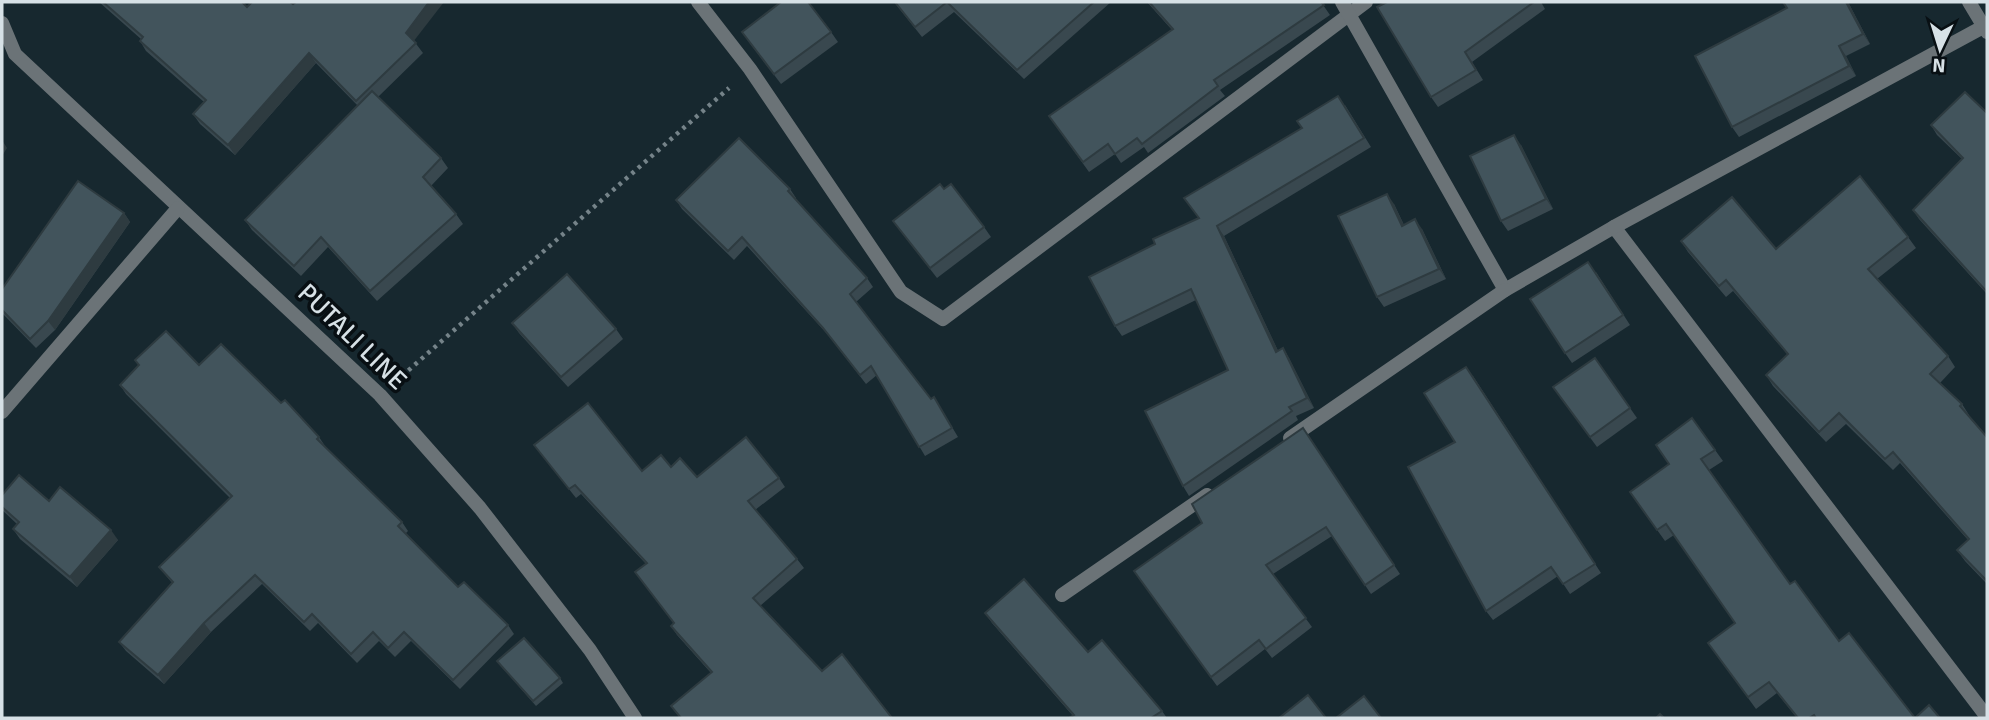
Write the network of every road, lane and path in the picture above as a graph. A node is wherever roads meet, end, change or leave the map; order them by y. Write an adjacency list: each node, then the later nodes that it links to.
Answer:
1 (698, 2): 8 (street)
2 (1342, 2): 5 (street)
3 (1366, 2): 5 (street)
4 (1969, 2): 7 (street)
5 (1350, 15): 8 (street); 11 (street)
6 (2, 23): 9 (street, PUTALI LINE)
7 (1985, 29): 10 (street)
8 (750, 69): 12 (path)
9 (178, 208): 12 (street, PUTALI LINE); 13 (street)
10 (1614, 227): 11 (street); 17 (street)
11 (1505, 290): 14 (street)
12 (380, 395): 18 (street, PUTALI LINE)
13 (2, 412)
14 (1278, 446)
15 (1221, 486): 16 (street)
16 (1062, 595)
17 (1987, 717)
18 (635, 718)

